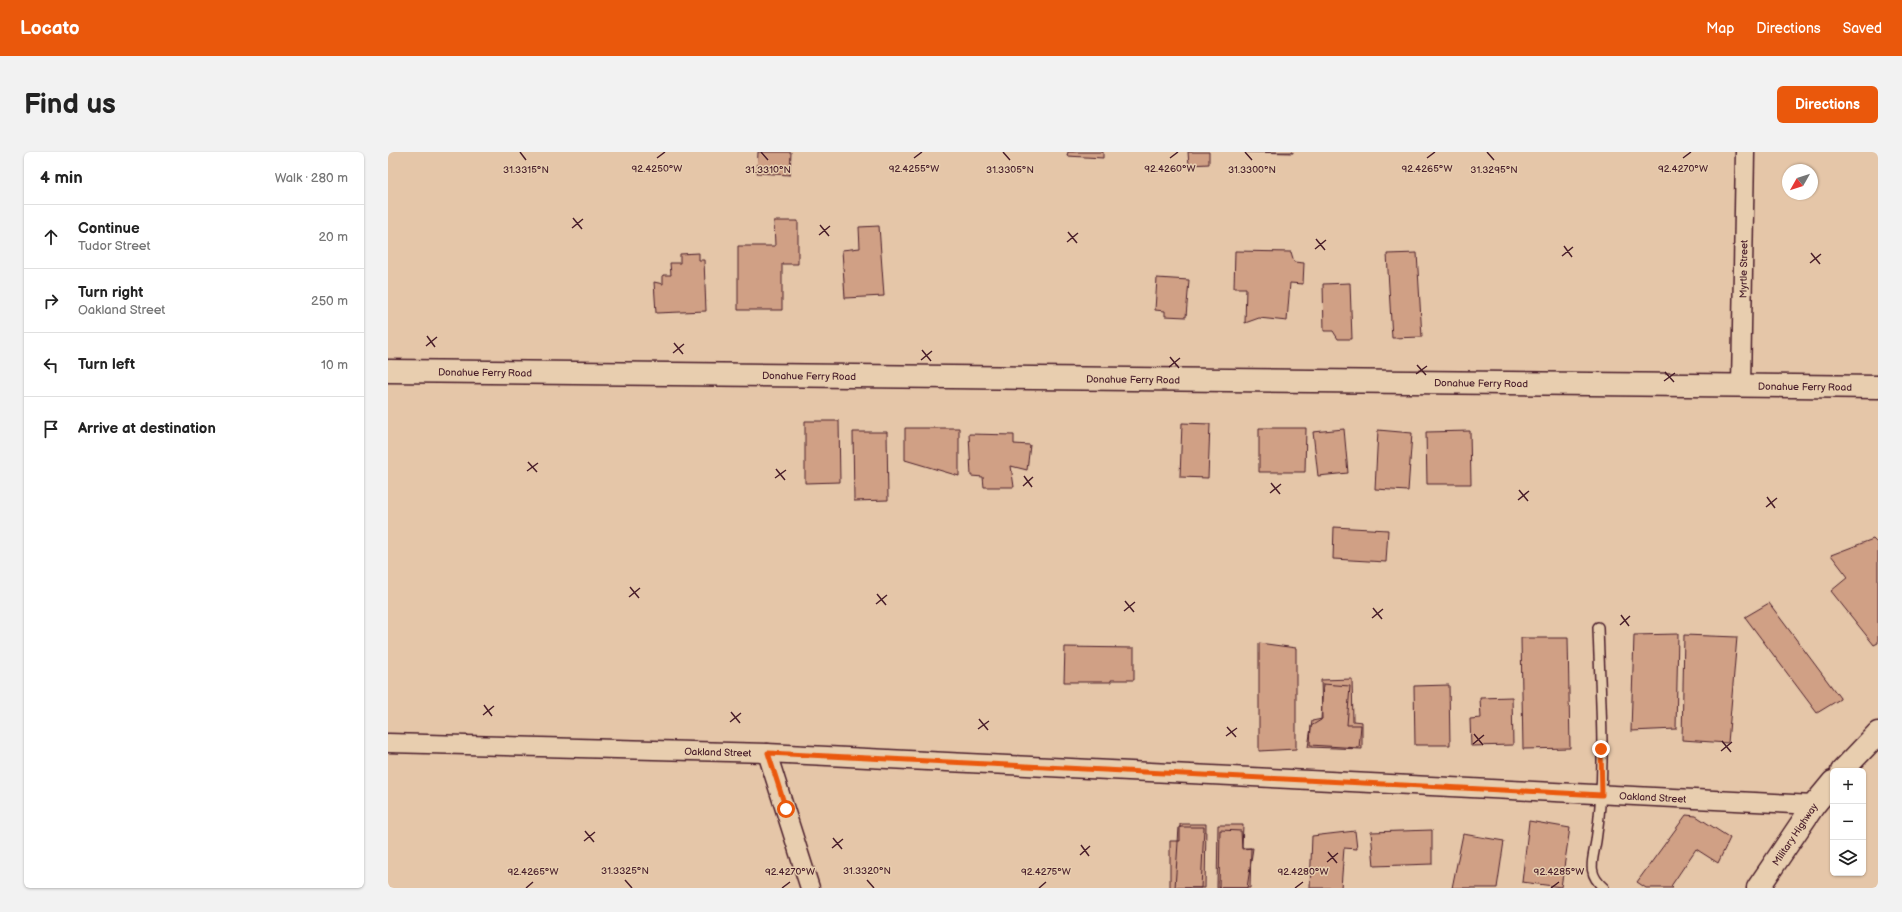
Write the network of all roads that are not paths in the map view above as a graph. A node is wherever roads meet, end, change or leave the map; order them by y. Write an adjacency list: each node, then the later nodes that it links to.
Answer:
1 (1745, 152): 3 (street, Myrtle Street)
2 (388, 371): 3 (main road, Donahue Ferry Road)
3 (1741, 386): 4 (main road, Donahue Ferry Road)
4 (1878, 387)
5 (1598, 627): 11 (lane)
6 (1878, 733): 9 (main road)
7 (388, 743): 8 (street, Oakland Street)
8 (768, 753): 11 (street, Oakland Street); 13 (street)
9 (1845, 768)
10 (1830, 786): 12 (main road, Military Highway)
11 (1602, 795): 12 (street, Oakland Street); 14 (lane)
12 (1814, 805): 15 (main road, Military Highway)
13 (810, 888)
14 (1604, 888)
15 (1758, 888)

